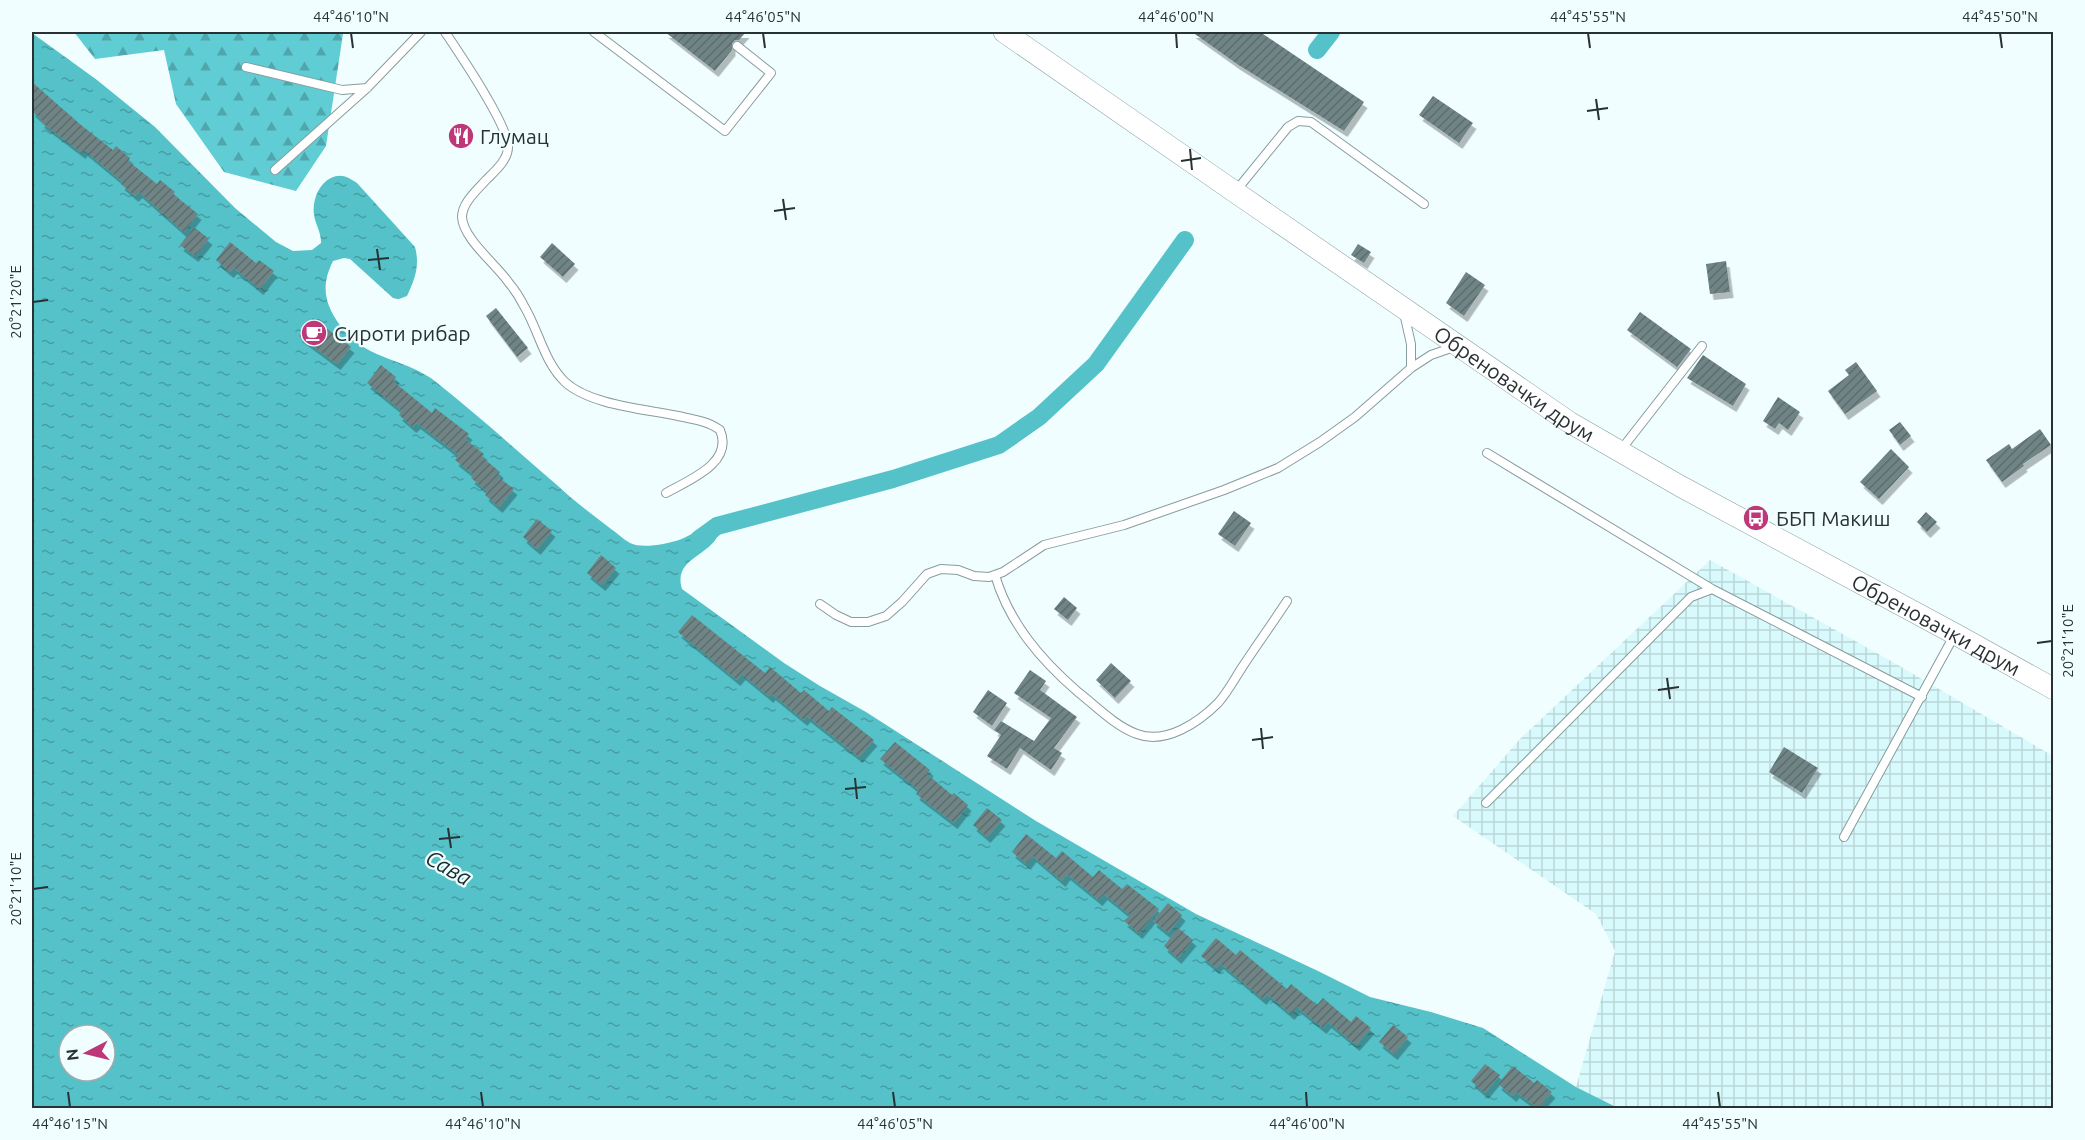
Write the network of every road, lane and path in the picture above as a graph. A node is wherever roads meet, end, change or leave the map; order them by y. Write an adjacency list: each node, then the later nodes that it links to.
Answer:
1 (421, 32): 7 (lane)
2 (445, 32): 17 (lane)
3 (594, 32): 5 (lane)
4 (1004, 32): 9 (street, Обреновачки друм)
5 (737, 46)
6 (246, 67): 7 (lane)
7 (367, 88): 8 (lane)
8 (275, 170)
9 (1234, 192): 10 (lane); 11 (street, Обреновачки друм)
10 (1424, 204)
11 (1403, 309): 12 (street, Обреновачки друм); 14 (lane)
12 (1458, 346): 14 (lane); 15 (street, Обреновачки друм)
13 (1702, 346): 15 (lane)
14 (1411, 368): 18 (lane)
15 (1620, 452): 22 (street, Обреновачки друм)
16 (1487, 453): 19 (lane)
17 (666, 493)
18 (996, 575): 20 (lane); 21 (lane)
19 (1712, 589): 24 (lane); 25 (lane)
20 (1287, 601)
21 (820, 604)
22 (1955, 634): 23 (street, Обреновачки друм); 24 (lane)
23 (2054, 689)
24 (1922, 697): 26 (lane)
25 (1486, 803)
26 (1844, 837)

